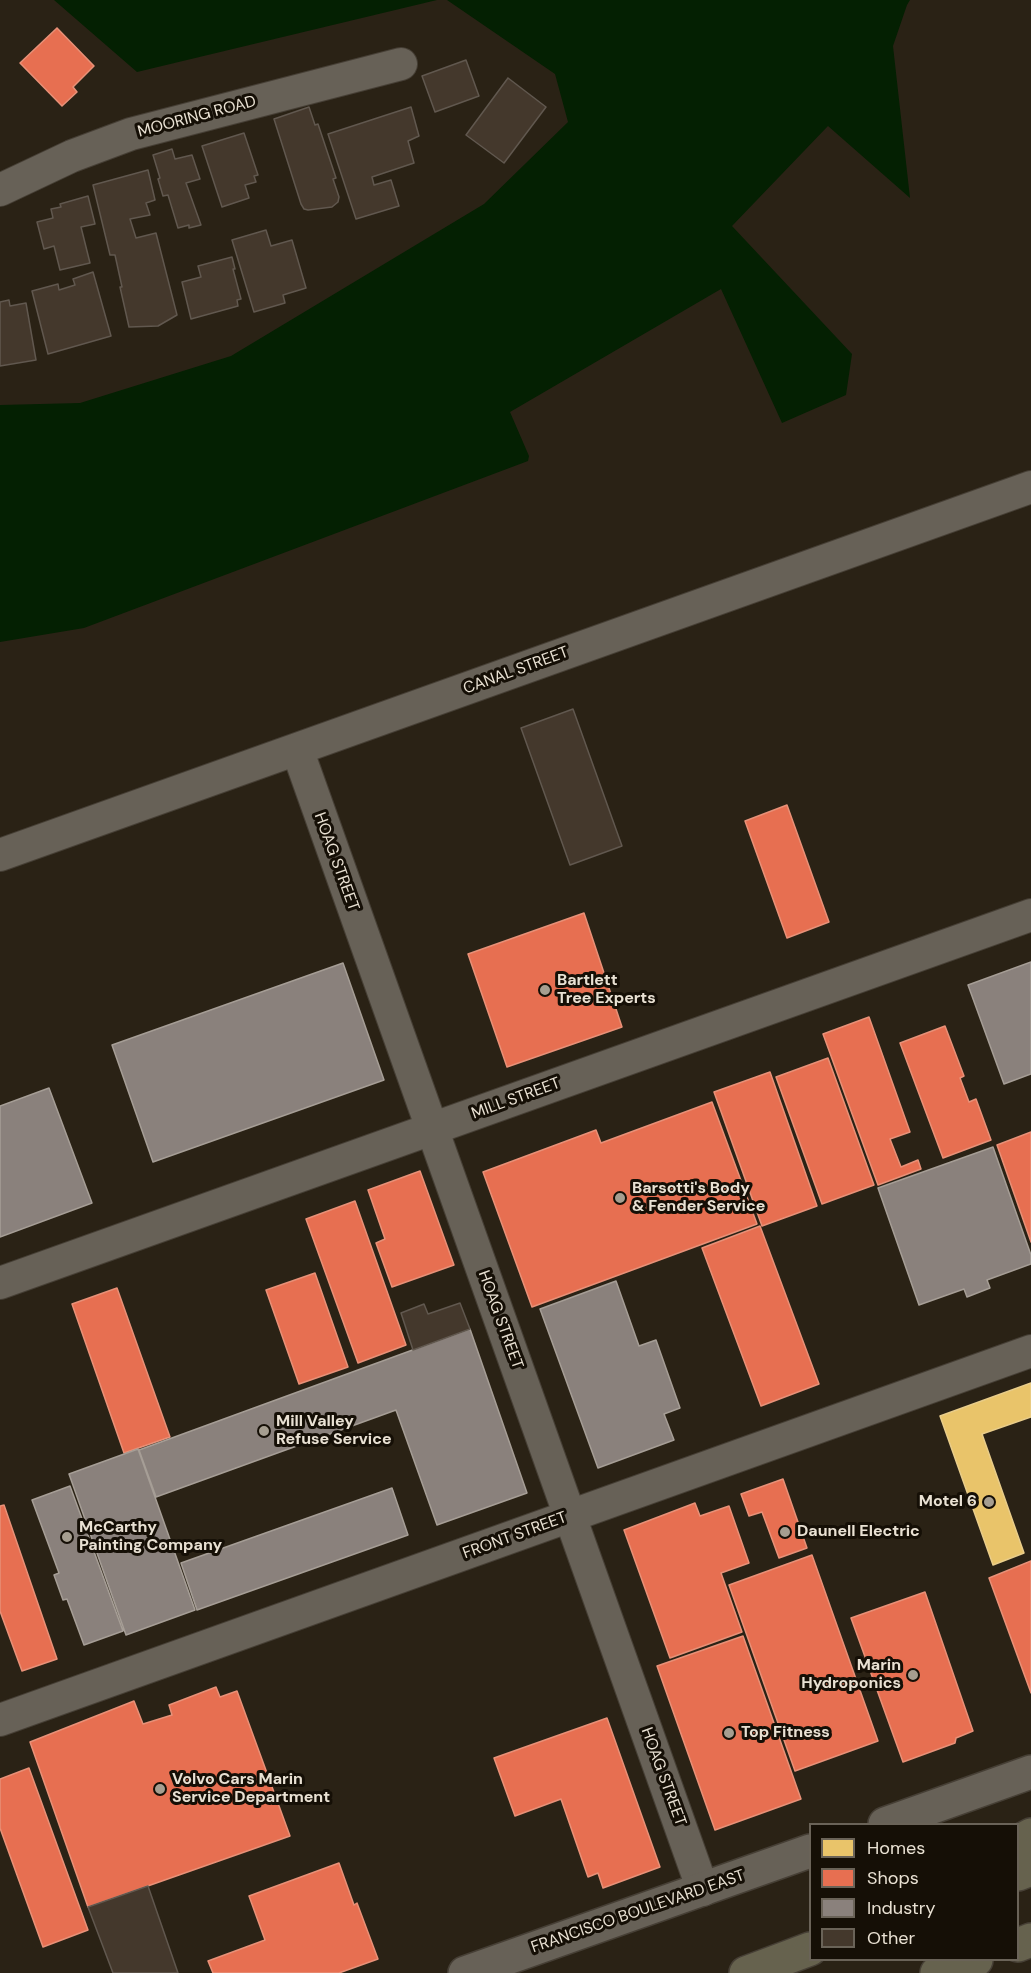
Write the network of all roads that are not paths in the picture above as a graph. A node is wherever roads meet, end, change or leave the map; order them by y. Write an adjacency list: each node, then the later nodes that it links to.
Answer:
1 (401, 64): 2 (street, MOORING ROAD)
2 (0, 190)
3 (1031, 487): 4 (street, CANAL STREET)
4 (297, 749): 5 (street, CANAL STREET); 7 (street, HOAG STREET)
5 (0, 855)
6 (1031, 915): 7 (street, MILL STREET)
7 (432, 1129): 8 (street, MILL STREET); 10 (street, HOAG STREET)
8 (0, 1283)
9 (1031, 1351): 10 (street, FRONT STREET)
10 (570, 1516): 11 (street, FRONT STREET); 15 (street, HOAG STREET)
11 (0, 1720)
12 (1031, 1772): 13 (street)
13 (888, 1823)
14 (809, 1851): 15 (street, FRANCISCO BOULEVARD EAST)
15 (703, 1890): 20 (street, FRANCISCO BOULEVARD EAST)
16 (809, 1945): 19 (highway)
17 (809, 1949): 19 (highway)
18 (971, 1961): 21 (highway)
19 (760, 1968)
20 (465, 1973)
21 (938, 1973)

